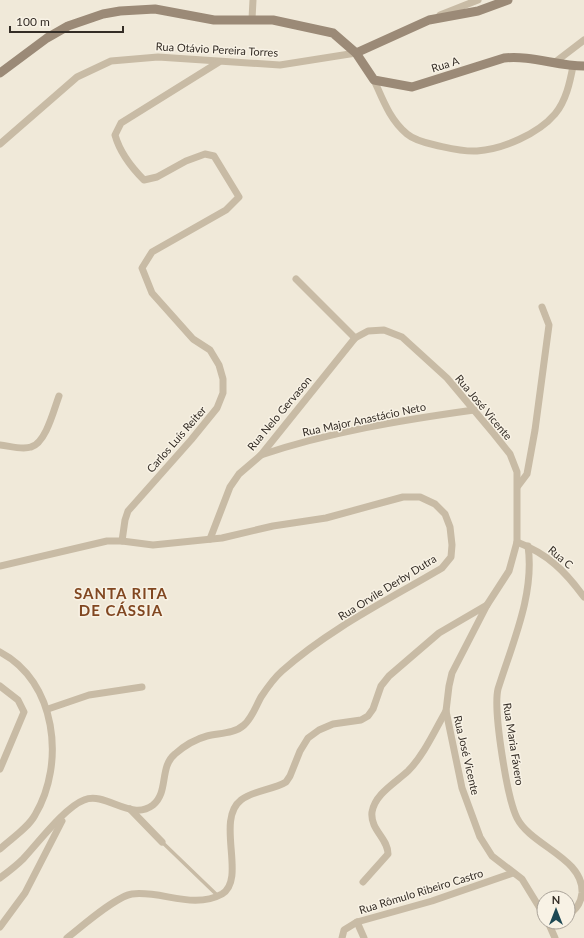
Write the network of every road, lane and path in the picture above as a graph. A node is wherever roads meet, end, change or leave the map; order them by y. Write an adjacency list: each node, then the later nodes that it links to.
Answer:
1 (252, 0): 4 (street)
2 (478, 0): 5 (street)
3 (508, 0): 5 (main road, Rua Otávio Pereira Torres)
4 (252, 19): 7 (main road); 12 (main road)
5 (429, 20): 7 (main road, Rua Otávio Pereira Torres)
6 (584, 40): 9 (street)
7 (356, 52): 8 (street, Rua Otávio Pereira Torres); 13 (main road)
8 (219, 62): 14 (street, Rua Otávio Pereira Torres); 25 (street, Carlos Luís Reiter)
9 (554, 62): 10 (main road, Rua A); 13 (main road, Rua A)
10 (573, 66): 11 (main road, Rua A); 13 (street)
11 (584, 66)
12 (0, 73)
13 (374, 80)
14 (0, 144)
15 (296, 279): 18 (street)
16 (542, 307): 23 (street)
17 (368, 331): 18 (street, Rua Nelo Gervason); 20 (street, Rua José Vicente)
18 (355, 338): 22 (street, Rua Nelo Gervason)
19 (59, 396): 21 (street)
20 (474, 410): 22 (street, Rua Major Anastácio Neto); 23 (street, Rua José Vicente)
21 (0, 445)
22 (261, 455): 24 (street, Rua Nelo Gervason)
23 (518, 486): 26 (street, Rua José Vicente)
24 (210, 539): 25 (street, Rua Orvile Derby Dutra); 37 (street, Rua Orvile Derby Dutra)
25 (122, 541): 28 (street, Rua Orvile Derby Dutra)
26 (517, 542): 27 (street, Rua C); 30 (street, Rua José Vicente)
27 (528, 546): 29 (street, Rua C); 43 (street, Rua Maria Fávero)
28 (0, 566)
29 (584, 597)
30 (487, 605): 35 (street, Rua José Vicente); 45 (street)
31 (0, 652): 34 (street)
32 (0, 686): 36 (street)
33 (142, 687): 34 (street)
34 (48, 709): 40 (street)
35 (446, 711): 41 (street, Rua José Vicente); 44 (street)
36 (0, 769)
37 (130, 809): 38 (street, Rua Orvile Derby Dutra); 39 (street)
38 (65, 814): 42 (street, Rua Orvile Derby Dutra); 49 (street, Rua Orvile Derby Dutra)
39 (162, 842): 45 (lane)
40 (0, 849)
41 (513, 873): 46 (street, Rua José Vicente); 48 (street, Rua Rômulo Ribeiro Castro)
42 (0, 878)
43 (583, 879): 47 (street, Rua Maria Fávero)
44 (363, 882)
45 (217, 895): 50 (street)
46 (536, 902)
47 (576, 907)
48 (357, 922): 51 (street, Rua Rômulo Ribeiro Castro); 52 (street)
49 (0, 928)
50 (66, 938)
51 (342, 938)
52 (364, 938)

